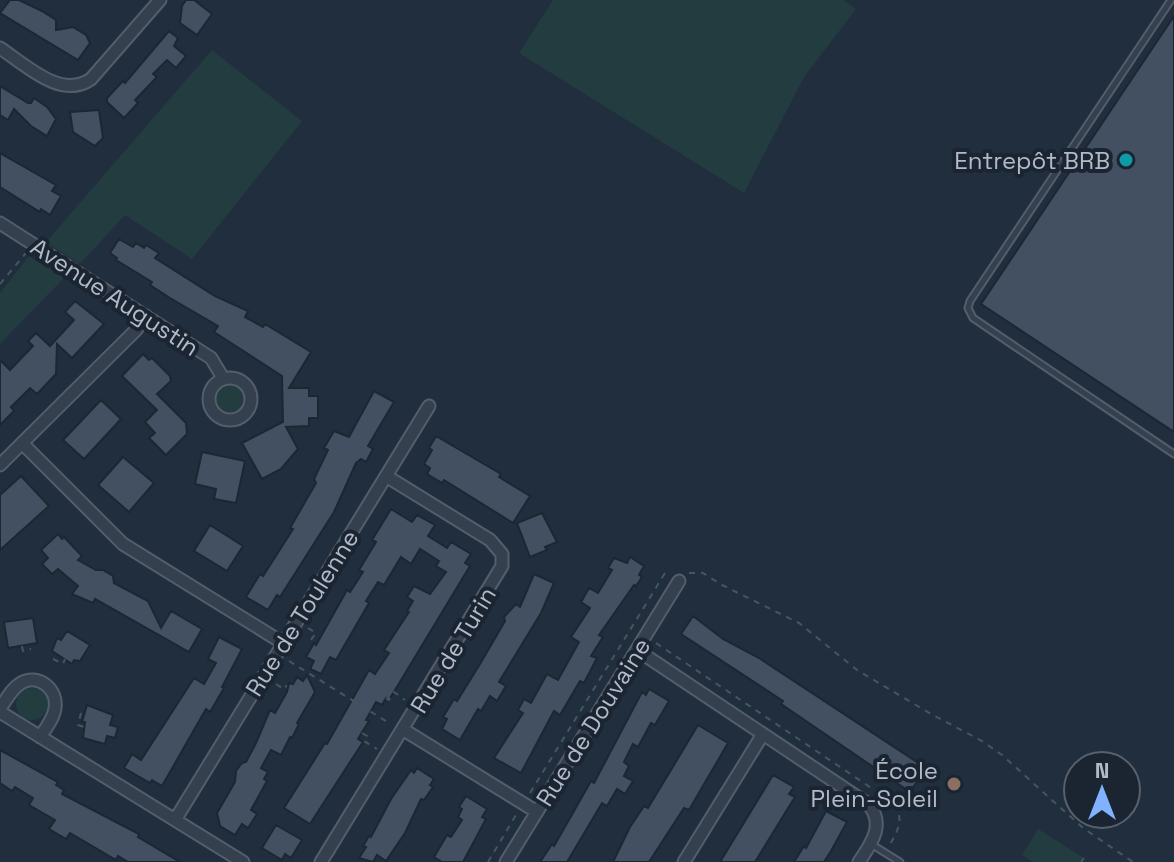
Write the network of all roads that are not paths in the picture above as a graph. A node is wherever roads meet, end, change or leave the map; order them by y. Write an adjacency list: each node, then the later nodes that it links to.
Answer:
1 (160, 0): 3 (street)
2 (1171, 0): 9 (lane)
3 (0, 48)
4 (0, 223): 5 (street, Avenue Augustin)
5 (146, 316): 6 (street, Avenue Augustin); 8 (street)
6 (223, 378)
7 (429, 406): 11 (street, Rue de Toulenne)
8 (22, 443): 10 (street); 13 (street)
9 (1174, 454)
10 (0, 465)
11 (386, 476): 13 (street, Rue de Toulenne); 16 (street, Rue de Turin)
12 (679, 581): 14 (street, Rue de Douvaine)
13 (283, 643): 20 (street, Rue de Toulenne)
14 (637, 650): 17 (street); 19 (street, Rue de Douvaine)
15 (0, 711): 18 (street); 18 (street)
16 (399, 728): 19 (street); 23 (street, Rue de Turin)
17 (766, 729): 21 (street); 25 (street)
18 (40, 737): 20 (street)
19 (537, 812): 24 (street, Rue de Douvaine)
20 (175, 820): 22 (street)
21 (871, 844): 26 (street); 27 (lane)
22 (243, 862)
23 (321, 862)
24 (506, 862)
25 (684, 862)
26 (859, 862)
27 (900, 862)

